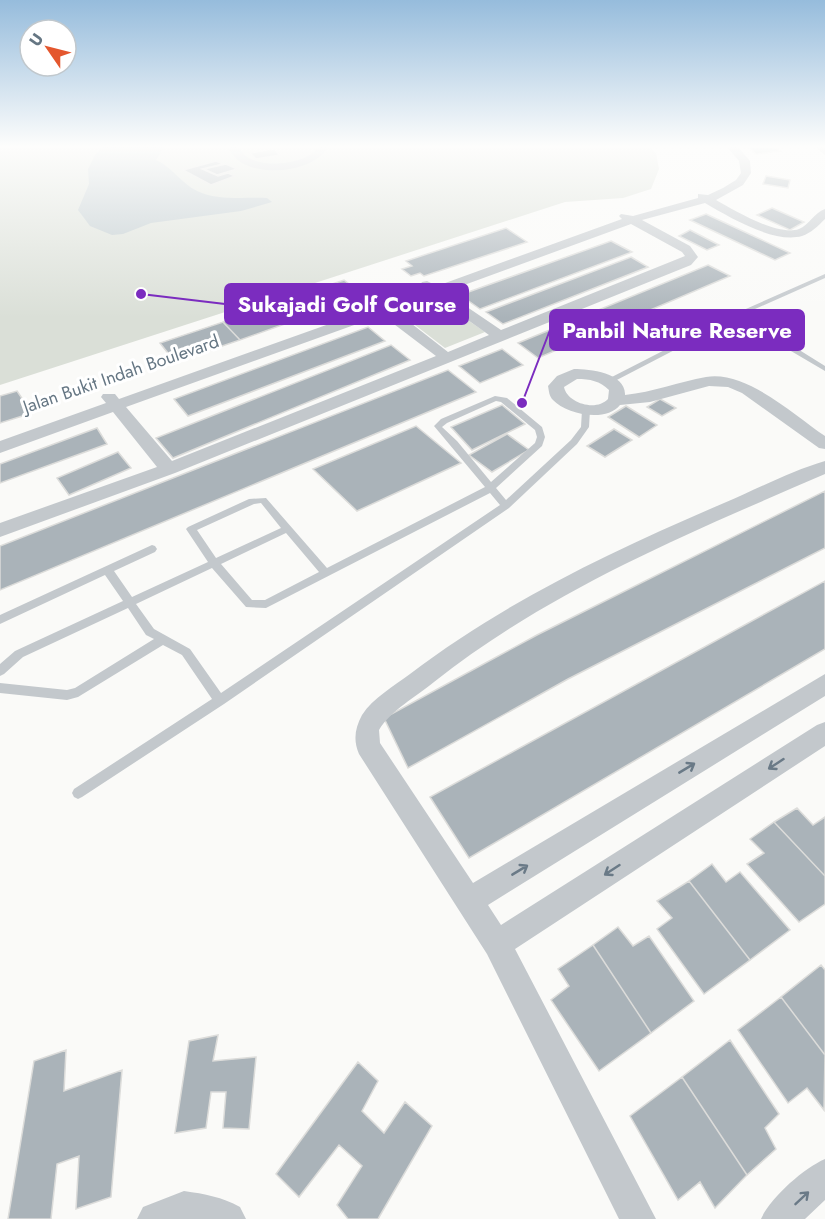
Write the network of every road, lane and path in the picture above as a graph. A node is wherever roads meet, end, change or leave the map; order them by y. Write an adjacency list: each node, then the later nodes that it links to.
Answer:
1 (678, 204): 4 (street)
2 (717, 204): 3 (street)
3 (825, 213)
4 (628, 218): 6 (street); 9 (street)
5 (825, 276): 8 (lane)
6 (431, 288): 7 (street); 9 (street)
7 (380, 306): 10 (street); 13 (street)
8 (741, 313): 11 (lane); 12 (lane)
9 (500, 336): 10 (street)
10 (447, 358): 20 (street)
11 (825, 369)
12 (608, 381): 14 (street); 15 (street)
13 (112, 401): 16 (street, Jalan Bukit Indah Boulevard); 18 (street); 20 (street)
14 (616, 401): 15 (street); 17 (street)
15 (586, 410): 22 (lane)
16 (0, 435)
17 (825, 444)
18 (0, 447)
19 (825, 467): 38 (street)
20 (169, 468): 24 (street)
21 (490, 488): 21 (lane); 22 (lane); 28 (lane)
22 (506, 506): 35 (lane)
23 (287, 529): 26 (lane); 26 (lane); 28 (lane)
24 (0, 530)
25 (152, 549): 27 (lane)
26 (214, 563): 28 (lane); 29 (lane)
27 (108, 571): 29 (lane); 30 (lane)
28 (326, 573)
29 (129, 603): 31 (lane); 32 (lane)
30 (0, 620)
31 (163, 639): 34 (lane); 35 (lane)
32 (0, 671)
33 (825, 684): 38 (street, one-way to 33)
34 (0, 688)
35 (220, 700): 37 (lane)
36 (825, 733): 39 (street, one-way to 39)
37 (78, 792)
38 (470, 900): 39 (street)
39 (497, 944): 43 (street)
40 (825, 1176): 44 (street, one-way to 40)
41 (155, 1219): 42 (street)
42 (228, 1219)
43 (638, 1219)
44 (779, 1219)

